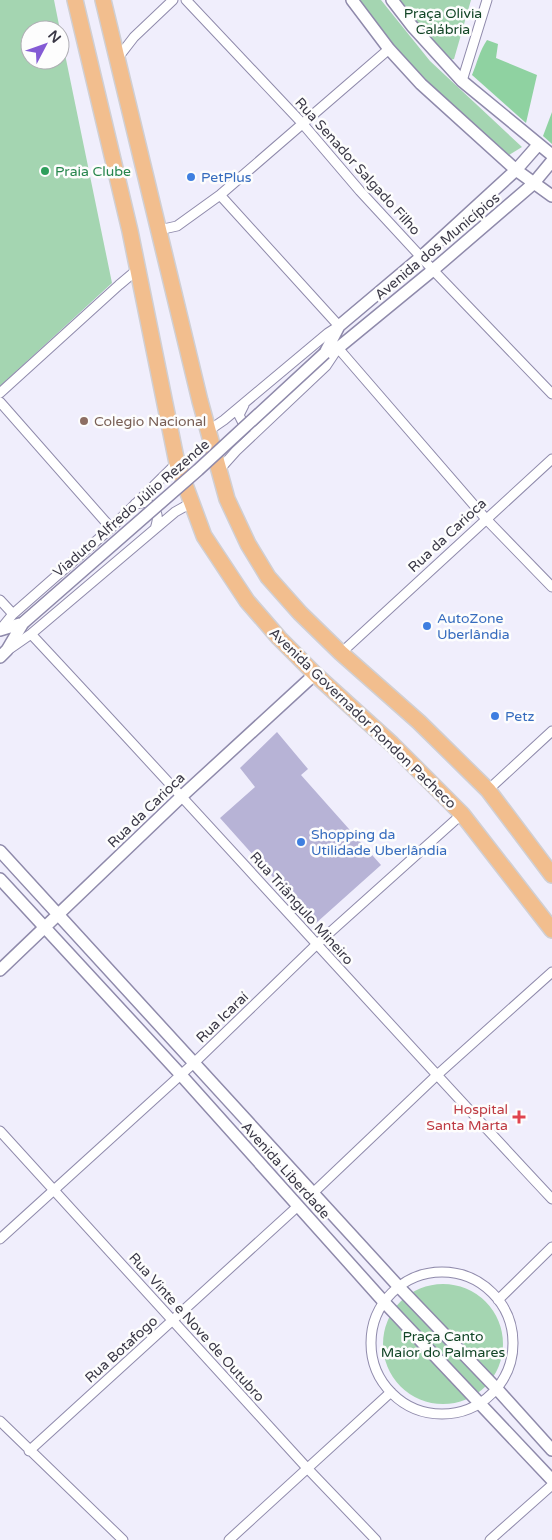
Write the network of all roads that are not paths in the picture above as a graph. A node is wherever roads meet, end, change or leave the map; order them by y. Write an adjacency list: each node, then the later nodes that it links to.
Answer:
1 (75, 0): 21 (main road, Avenida Governador Rondon Pacheco)
2 (103, 0): 9 (main road)
3 (174, 0): 9 (street)
4 (186, 0): 11 (street, Rua Senador Salgado Filho)
5 (352, 0): 8 (street)
6 (392, 0): 10 (street)
7 (487, 0): 10 (street)
8 (389, 50): 11 (street); 15 (street)
9 (117, 59): 19 (main road)
10 (462, 81): 12 (street)
11 (302, 123): 17 (street); 20 (street, Rua Senador Salgado Filho)
12 (538, 145): 13 (street); 15 (street, Avenida dos Municípios)
13 (552, 155)
14 (552, 162): 16 (street, Avenida dos Municípios)
15 (516, 170): 16 (street); 20 (street, Avenida dos Municípios)
16 (533, 184): 18 (street); 22 (street, Avenida dos Municípios)
17 (220, 195): 19 (street); 23 (street)
18 (551, 196)
19 (159, 230): 31 (main road)
20 (421, 257): 22 (street, Rua Senador Salgado Filho); 23 (street, Avenida dos Municípios)
21 (138, 269): 26 (street); 33 (main road, Avenida Governador Rondon Pacheco)
22 (433, 270): 24 (street, Avenida dos Municípios); 27 (street, Rua Senador Salgado Filho)
23 (340, 326): 25 (street, Avenida dos Municípios); 29 (street, Avenida dos Municípios)
24 (338, 348): 25 (street, Avenida dos Municípios); 30 (street, Avenida dos Municípios); 37 (street)
25 (325, 353): 43 (street, Viaduto Alfredo Júlio Rezende, bridge)
26 (0, 393)
27 (552, 394)
28 (0, 402): 38 (street)
29 (245, 403): 30 (street); 31 (street, Avenida dos Municípios)
30 (265, 423): 34 (street, Avenida dos Municípios)
31 (208, 431): 34 (main road)
32 (552, 459): 37 (street, Rua da Carioca)
33 (177, 463): 35 (main road, Avenida Governador Rondon Pacheco); 36 (street)
34 (219, 470): 47 (main road)
35 (191, 503): 39 (street); 48 (main road, Avenida Governador Rondon Pacheco)
36 (134, 504): 38 (street); 39 (street)
37 (486, 519): 40 (street); 47 (street, Rua da Carioca)
38 (110, 528): 42 (street)
39 (154, 529): 45 (street)
40 (552, 587)
41 (0, 600): 42 (street)
42 (13, 614): 44 (street)
43 (23, 623): 44 (street); 46 (street)
44 (0, 630)
45 (31, 634): 46 (street); 51 (street, Rua Triângulo Mineiro)
46 (4, 653)
47 (340, 653): 50 (main road)
48 (315, 674): 51 (street, Rua da Carioca); 52 (main road, Avenida Governador Rondon Pacheco)
49 (552, 731): 50 (street)
50 (488, 790): 54 (main road)
51 (182, 796): 56 (street, Rua da Carioca); 59 (street, Rua Triângulo Mineiro)
52 (462, 814): 58 (main road, Avenida Governador Rondon Pacheco); 59 (street, Rua Icaraí)
53 (0, 851): 56 (street, Avenida Liberdade)
54 (552, 875)
55 (0, 879): 57 (street, Avenida Liberdade)
56 (59, 914): 57 (street, Rua da Carioca); 62 (street, Avenida Liberdade)
57 (46, 928): 60 (street, Rua da Carioca); 63 (street, Avenida Liberdade)
58 (552, 930)
59 (317, 944): 62 (street, Rua Icaraí); 64 (street, Rua Triângulo Mineiro)
60 (0, 970)
61 (552, 972): 64 (street)
62 (195, 1062): 63 (street, Rua Icaraí); 67 (street, Avenida Liberdade)
63 (180, 1075): 66 (street, Rua Icaraí); 69 (street, Avenida Liberdade)
64 (436, 1076): 67 (street); 68 (street, Rua Triângulo Mineiro)
65 (0, 1131): 66 (street, Rua Vinte e Nove de Outubro)
66 (54, 1190): 70 (street, Rua Icaraí); 75 (street, Rua Vinte e Nove de Outubro)
67 (314, 1192): 72 (street, Avenida Liberdade)
68 (552, 1200)
69 (298, 1206): 74 (street, Avenida Liberdade); 75 (street, Rua Botafogo)
70 (0, 1239)
71 (552, 1247): 73 (street)
72 (399, 1287): 73 (street); 74 (street); 76 (street, Avenida Liberdade)
73 (498, 1300): 76 (street)
74 (384, 1302): 77 (street); 78 (street, Avenida Liberdade)
75 (173, 1320): 81 (street, Rua Botafogo); 82 (street, Rua Vinte e Nove de Outubro)
76 (497, 1389): 78 (street); 80 (street, Avenida Liberdade)
77 (391, 1392): 78 (street); 82 (street)
78 (481, 1403): 83 (street, Avenida Liberdade)
79 (0, 1421): 81 (street)
80 (552, 1450)
81 (29, 1451): 85 (street)
82 (307, 1468): 86 (street); 87 (street, Rua Vinte e Nove de Outubro)
83 (552, 1480)
84 (552, 1484): 88 (street)
85 (123, 1540)
86 (229, 1540)
87 (376, 1540)
88 (490, 1540)

